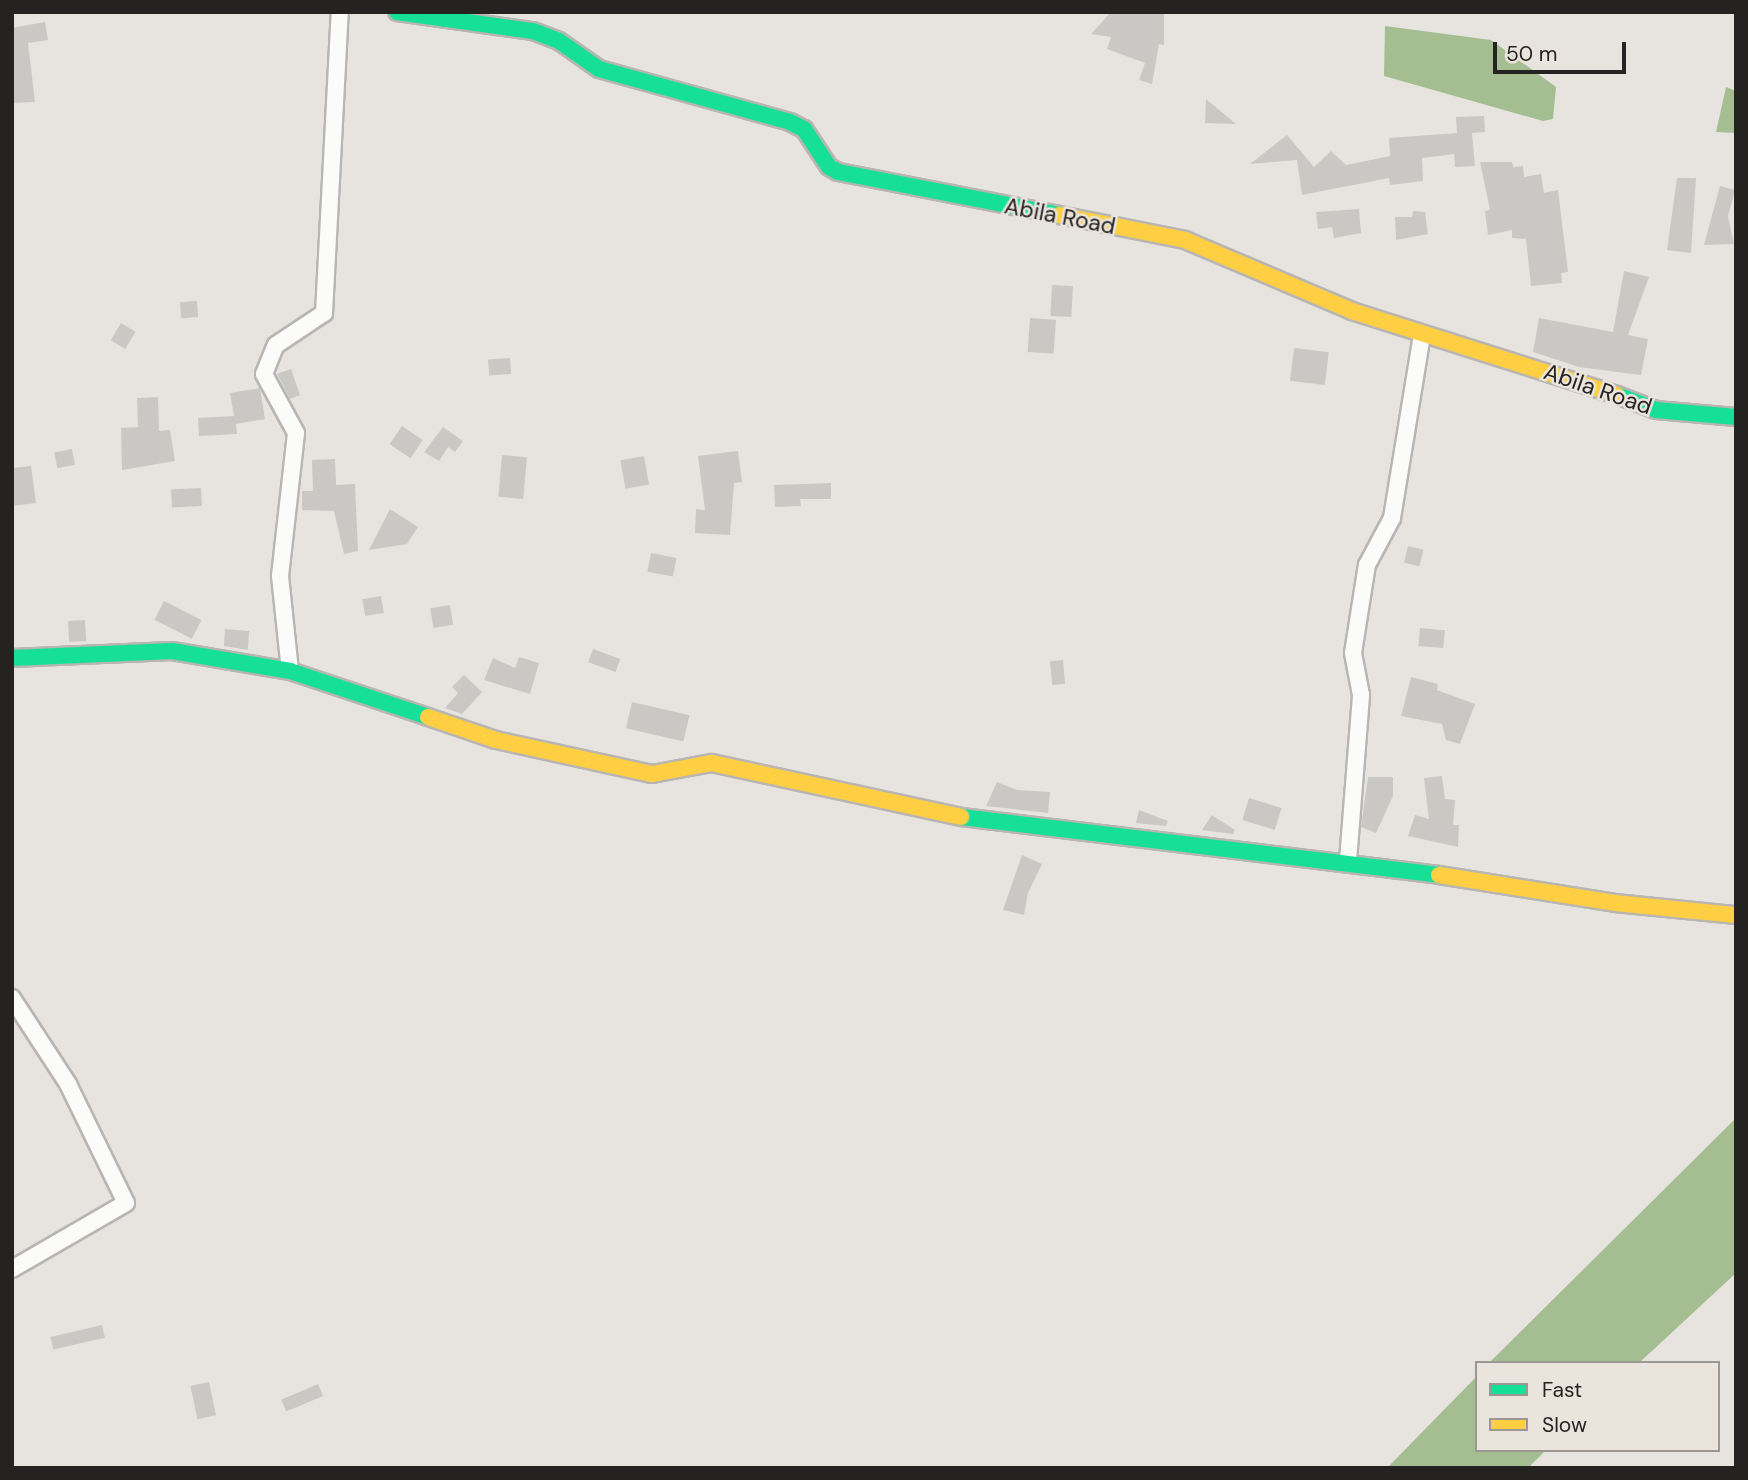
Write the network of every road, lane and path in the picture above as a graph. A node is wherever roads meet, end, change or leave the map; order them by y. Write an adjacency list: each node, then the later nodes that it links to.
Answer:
1 (340, 12): 6 (street)
2 (397, 12): 3 (street, Abila Road)
3 (1422, 335): 4 (street, Abila Road); 7 (street)
4 (1736, 417)
5 (12, 658): 6 (street)
6 (290, 671): 7 (street)
7 (1348, 861): 8 (street)
8 (1736, 915)
9 (12, 998): 10 (street)
10 (12, 1269)

